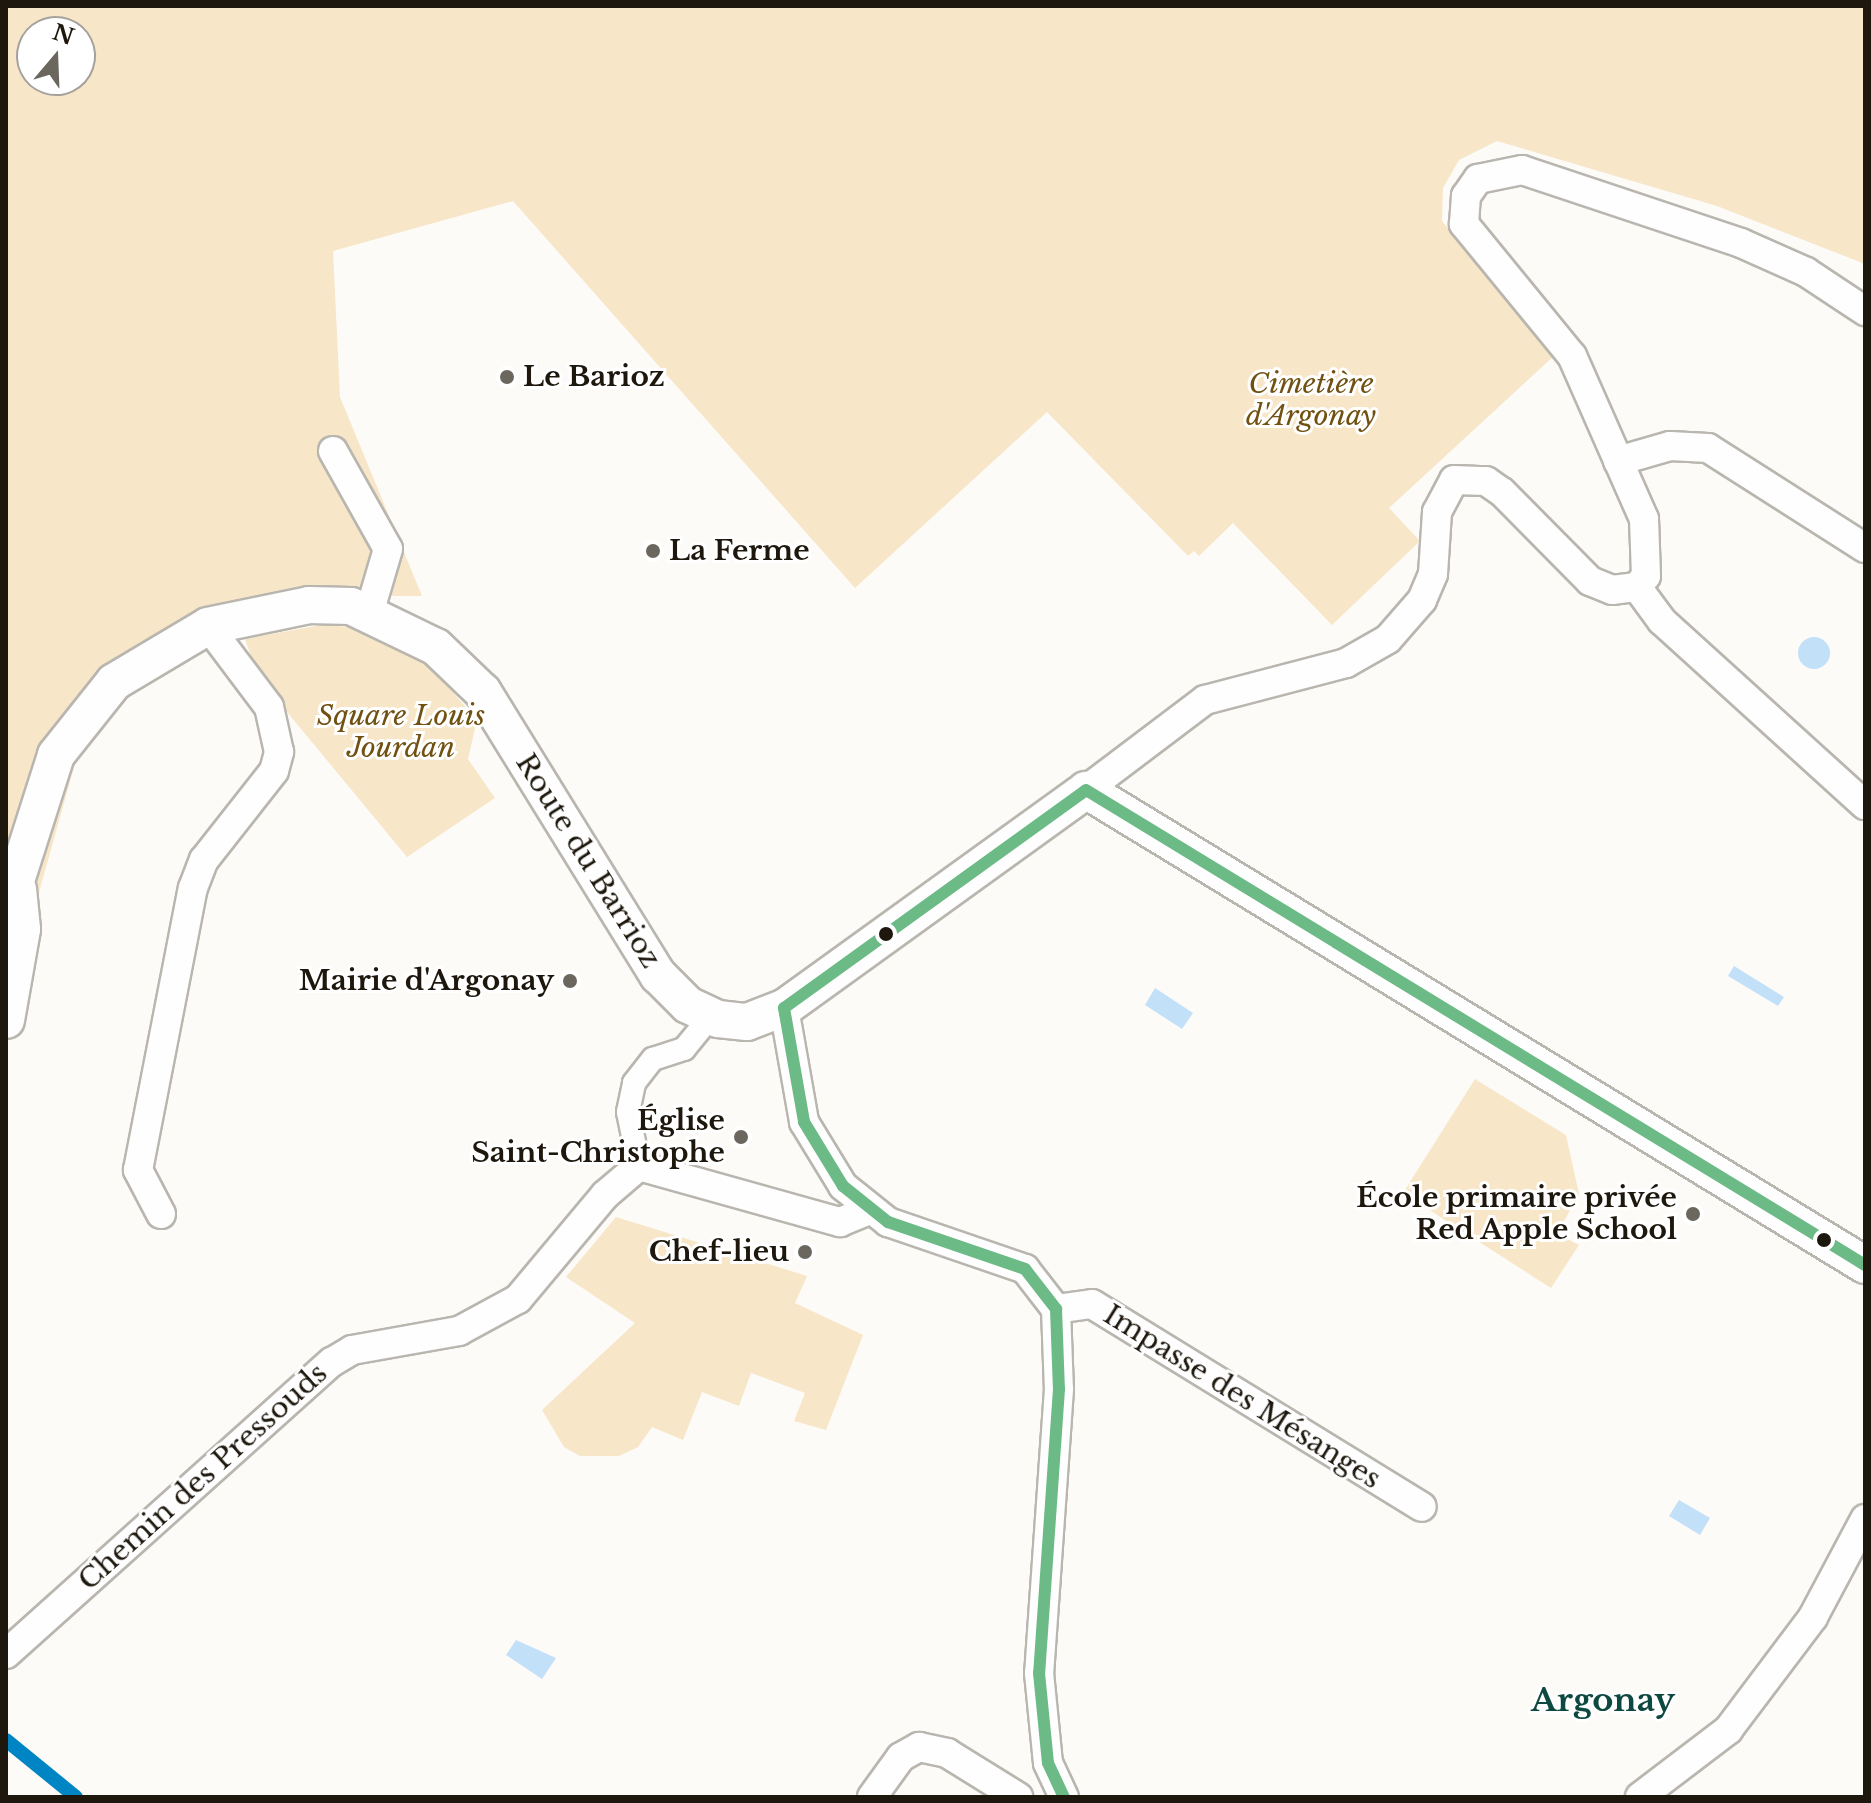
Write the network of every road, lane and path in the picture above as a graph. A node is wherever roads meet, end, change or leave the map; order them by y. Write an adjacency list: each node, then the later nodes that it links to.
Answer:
1 (1865, 311): 3 (street)
2 (333, 451): 6 (street)
3 (1618, 461): 4 (street); 5 (street)
4 (1865, 548)
5 (1637, 587): 8 (street); 9 (street)
6 (370, 610): 7 (street, Route du Barrioz); 12 (street, Route du Barrioz)
7 (208, 626): 10 (street, Route du Barrioz); 16 (street)
8 (1086, 790): 11 (street); 17 (street)
9 (1865, 805)
10 (12, 900): 13 (street, Route du Barrioz)
11 (784, 1008): 12 (street); 15 (street)
12 (699, 1010): 14 (street)
13 (6, 1020)
14 (639, 1166): 15 (street); 21 (street, Chemin des Pressouds)
15 (869, 1210): 18 (street)
16 (161, 1214)
17 (1865, 1265)
18 (1056, 1309): 19 (street, Impasse des Mésanges); 22 (street)
19 (1422, 1507)
20 (1865, 1519): 25 (street)
21 (6, 1654)
22 (1061, 1796)
23 (872, 1797): 24 (street)
24 (1018, 1797)
25 (1640, 1797)

